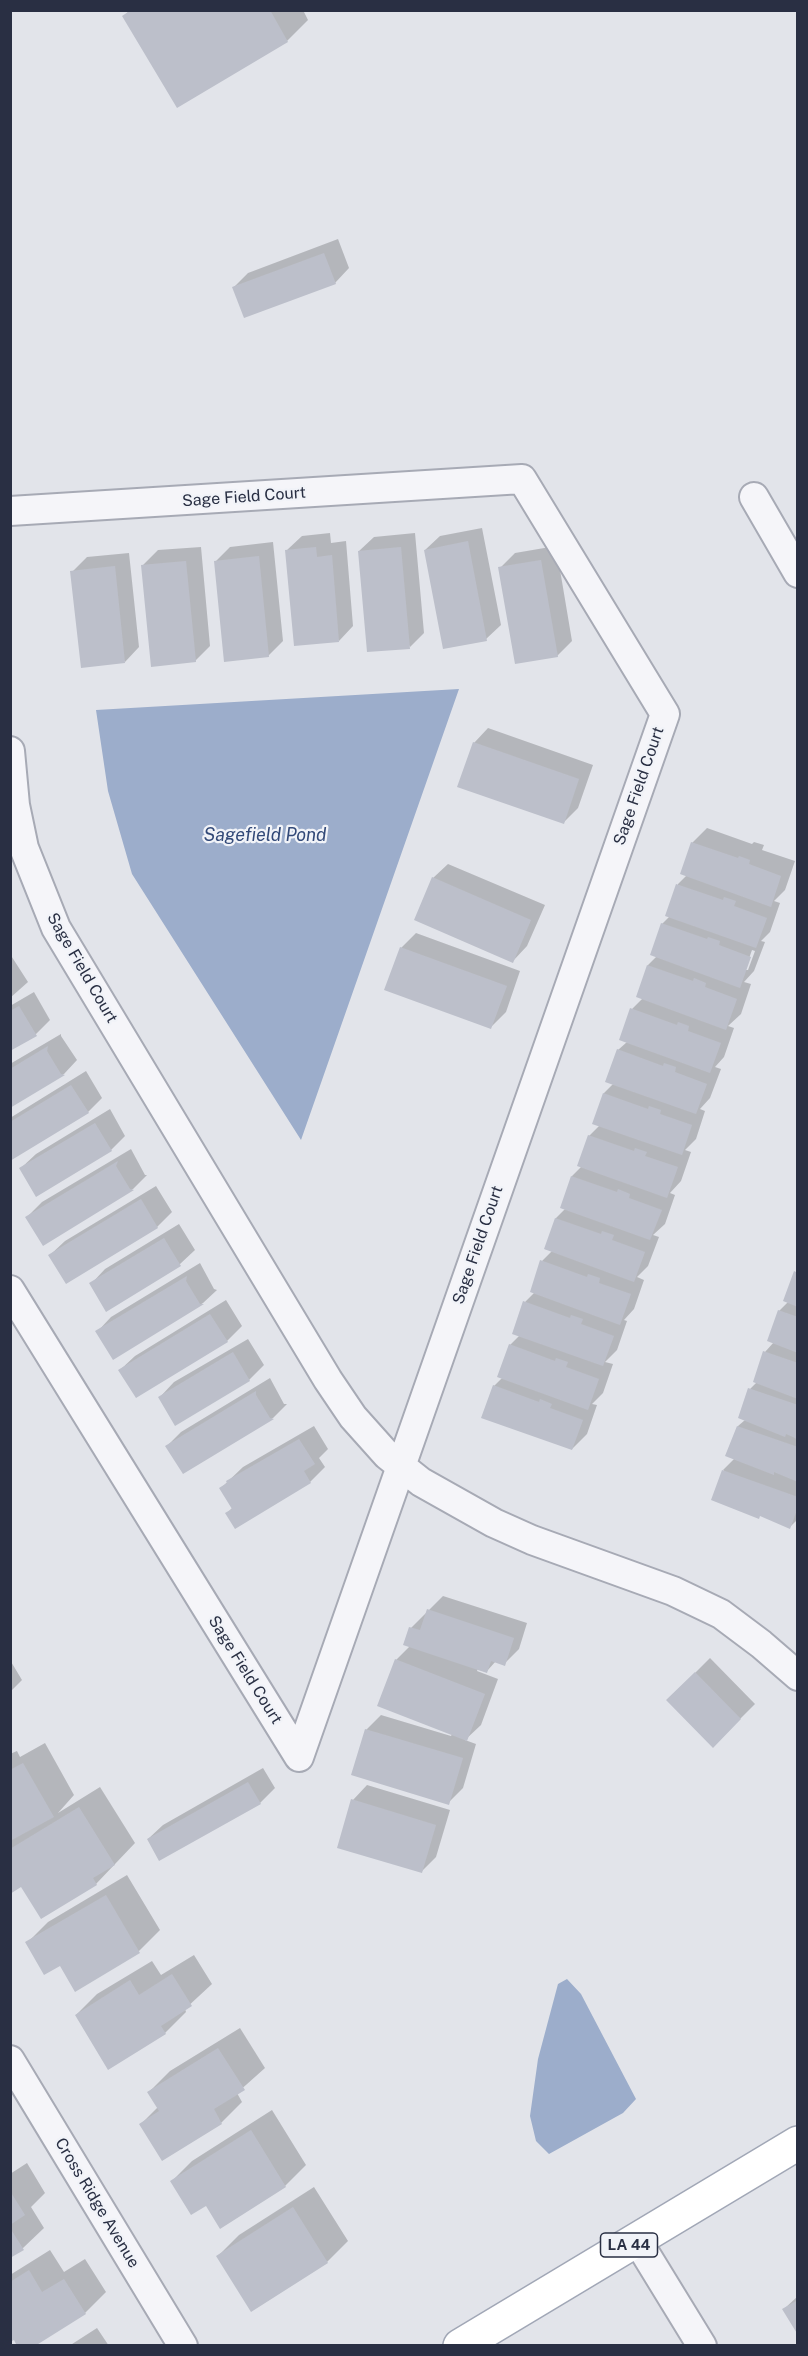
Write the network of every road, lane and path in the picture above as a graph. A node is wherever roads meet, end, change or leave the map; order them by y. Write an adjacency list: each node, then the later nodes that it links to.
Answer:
1 (754, 497): 3 (street)
2 (10, 511): 6 (street, Sage Field Court)
3 (798, 573)
4 (10, 751): 6 (street, Sage Field Court)
5 (10, 1290): 6 (street, Sage Field Court)
6 (400, 1465): 7 (street, Sage Field Court)
7 (798, 1676)
8 (10, 2060): 11 (street, Cross Ridge Avenue)
9 (798, 2143): 10 (main road, LA 44)
10 (637, 2240): 12 (main road, LA 44); 13 (street)
11 (183, 2346)
12 (460, 2346)
13 (702, 2346)

